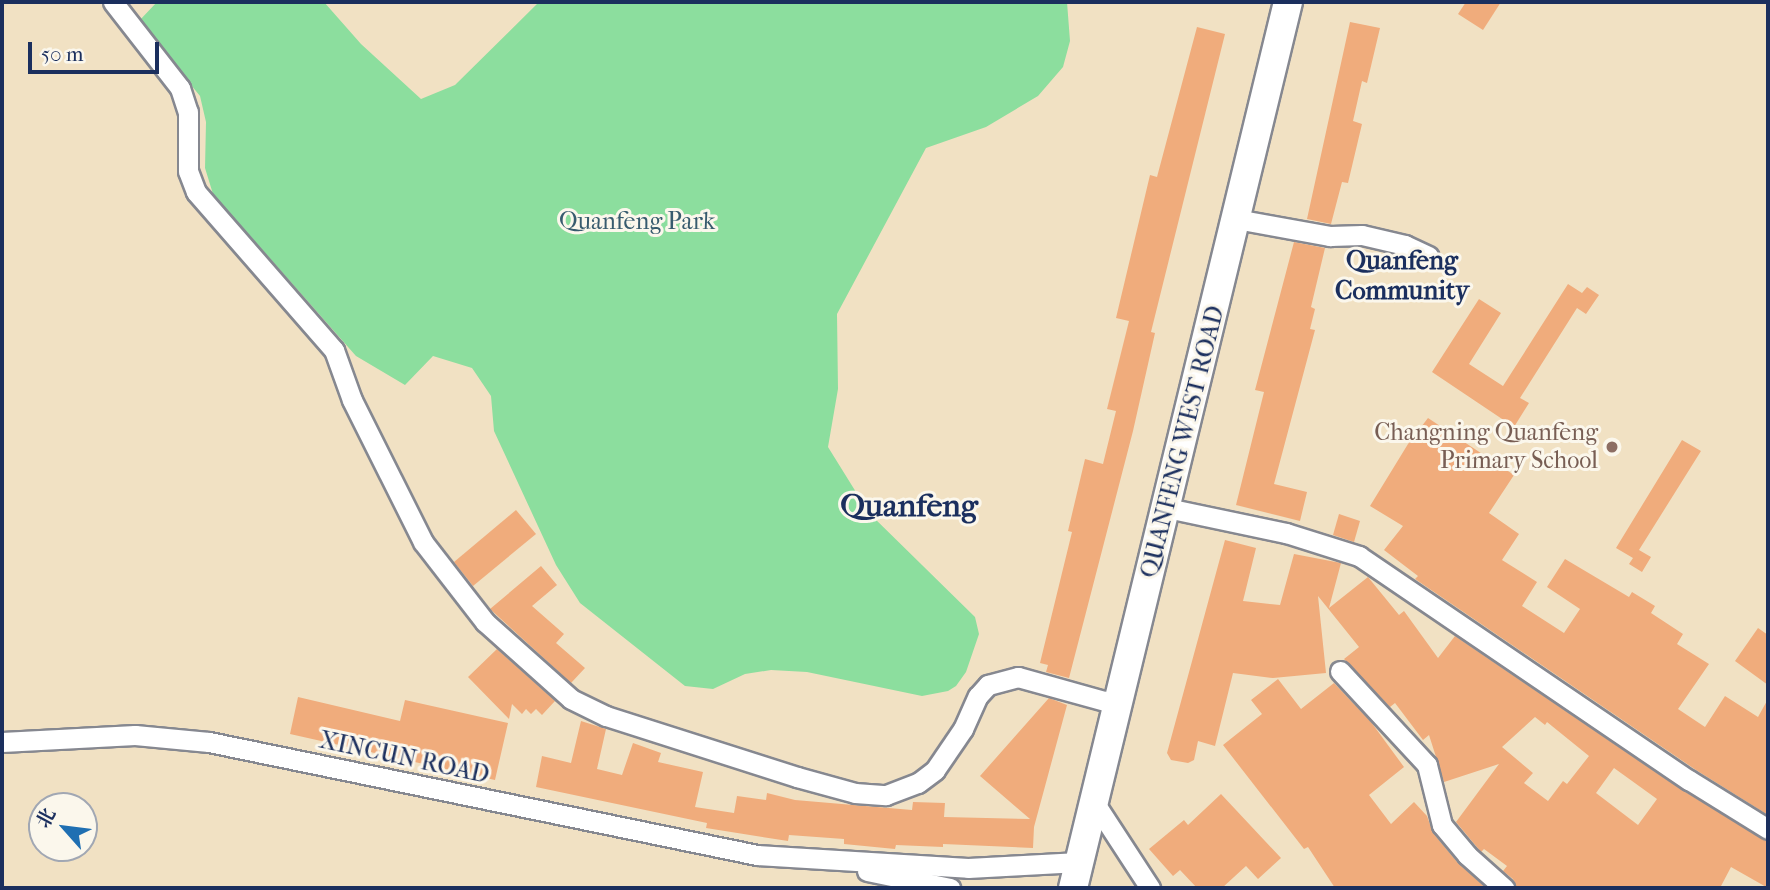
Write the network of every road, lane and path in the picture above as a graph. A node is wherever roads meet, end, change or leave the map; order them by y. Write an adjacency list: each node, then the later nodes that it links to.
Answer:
1 (113, 2): 7 (street)
2 (1288, 2): 3 (highway, QUANFENG WEST ROAD)
3 (1237, 219): 4 (street); 5 (highway, QUANFENG WEST ROAD)
4 (1429, 256)
5 (1167, 508): 7 (highway, QUANFENG WEST ROAD); 10 (street)
6 (1339, 671): 15 (street)
7 (1118, 705): 9 (highway, QUANFENG WEST ROAD)
8 (2, 742): 11 (street, XINCUN ROAD)
9 (1094, 802): 12 (highway, QUANFENG WEST ROAD); 14 (street)
10 (1768, 829)
11 (794, 857): 12 (street, XINCUN ROAD); 13 (street, XINCUN ROAD)
12 (1076, 877)
13 (950, 888)
14 (1150, 888)
15 (1504, 888)

